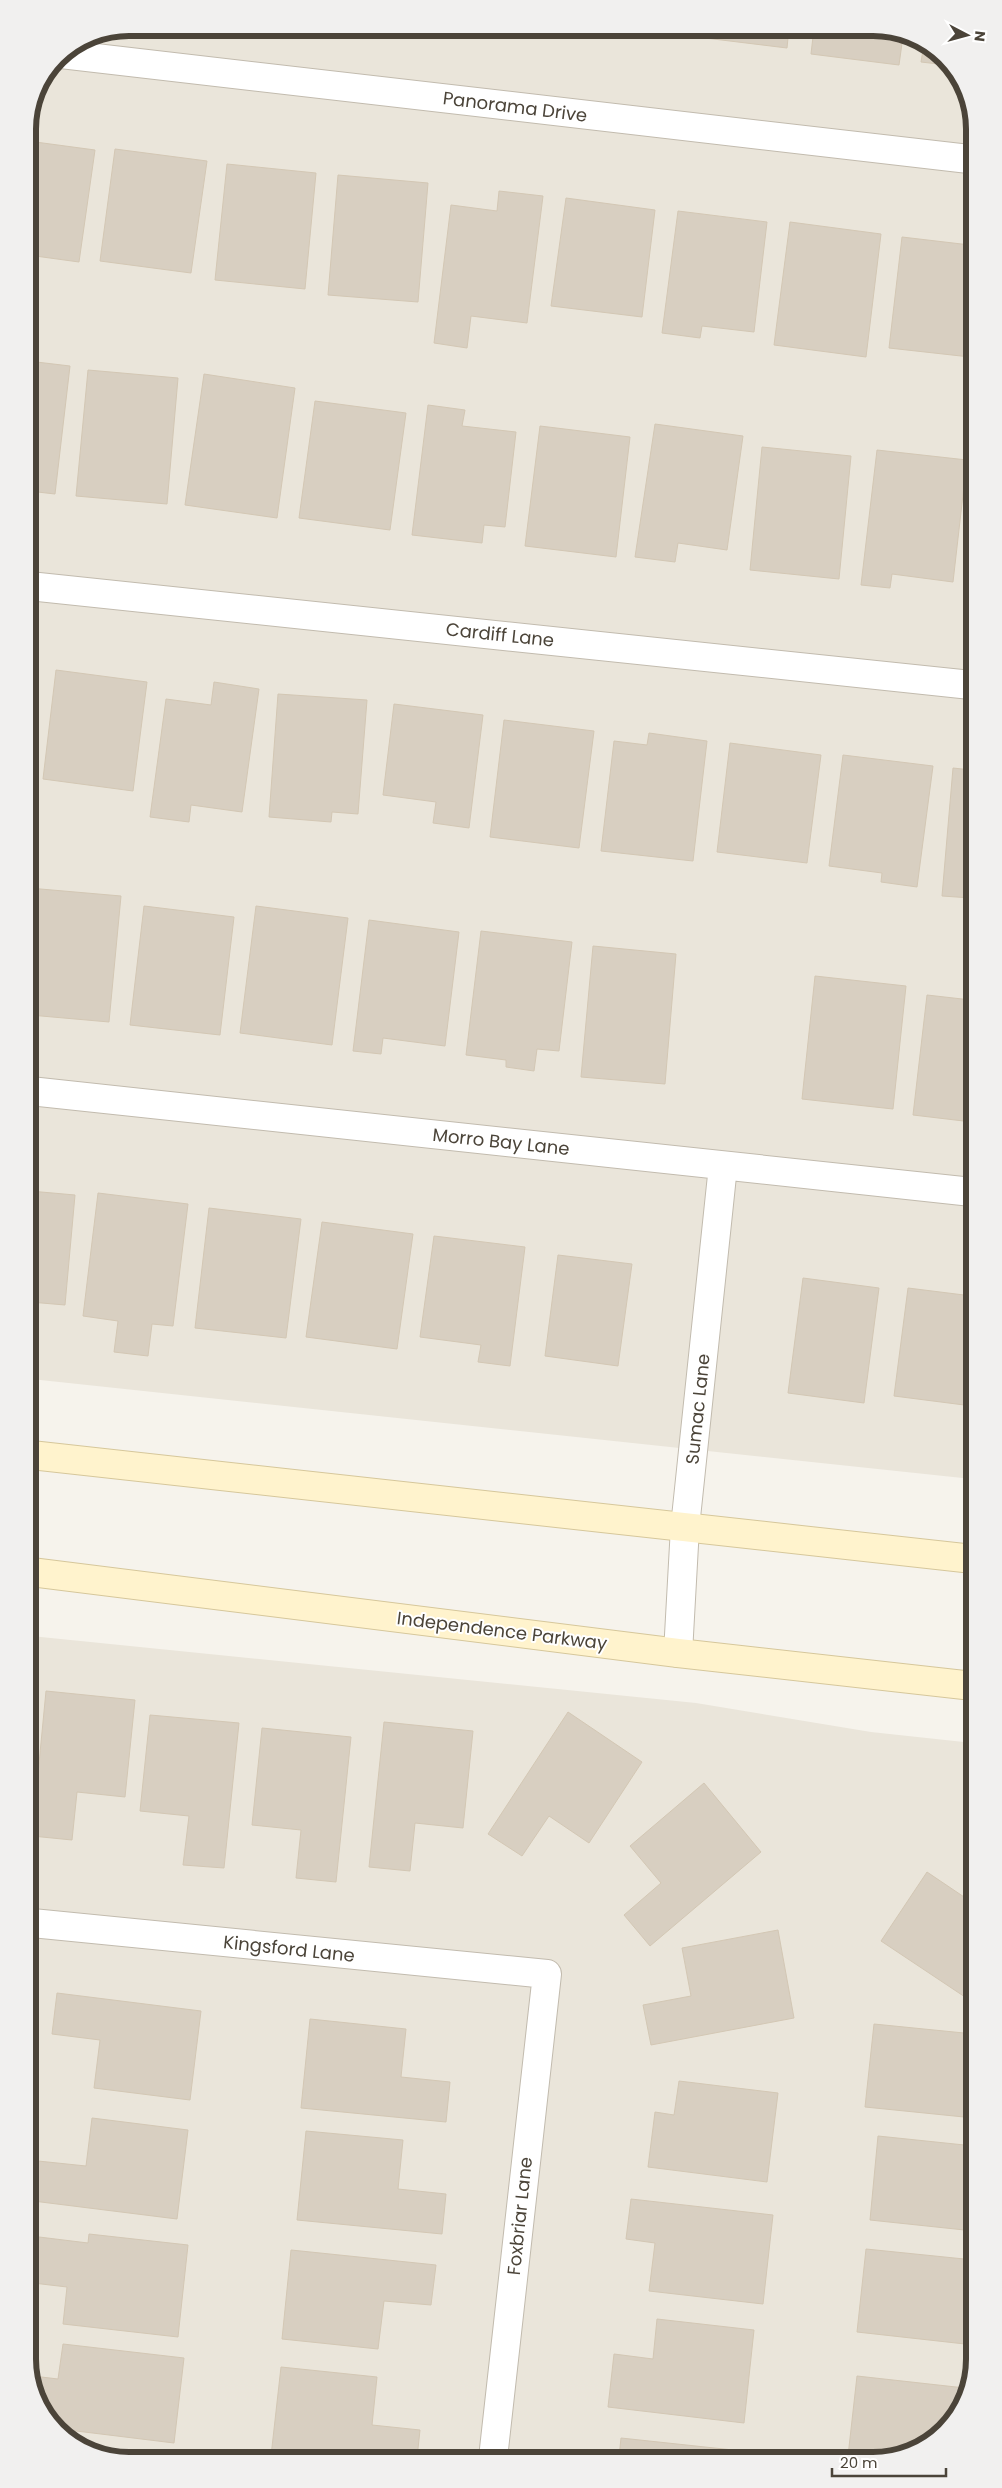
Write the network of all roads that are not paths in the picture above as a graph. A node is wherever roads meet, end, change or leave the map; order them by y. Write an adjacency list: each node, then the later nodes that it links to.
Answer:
1 (73, 55): 2 (street, Panorama Drive)
2 (966, 159)
3 (36, 587): 4 (street, Cardiff Lane)
4 (966, 684)
5 (36, 1092): 6 (street, Morro Bay Lane)
6 (723, 1166): 7 (street, Morro Bay Lane); 9 (street, Sumac Lane)
7 (966, 1191)
8 (36, 1455): 9 (main road)
9 (685, 1527): 10 (main road); 12 (street, Sumac Lane)
10 (966, 1558)
11 (36, 1573): 12 (main road, Independence Parkway)
12 (678, 1653): 13 (main road, Independence Parkway)
13 (966, 1685)
14 (36, 1923): 15 (street, Kingsford Lane)
15 (547, 1974): 16 (street, Foxbriar Lane)
16 (494, 2452)

